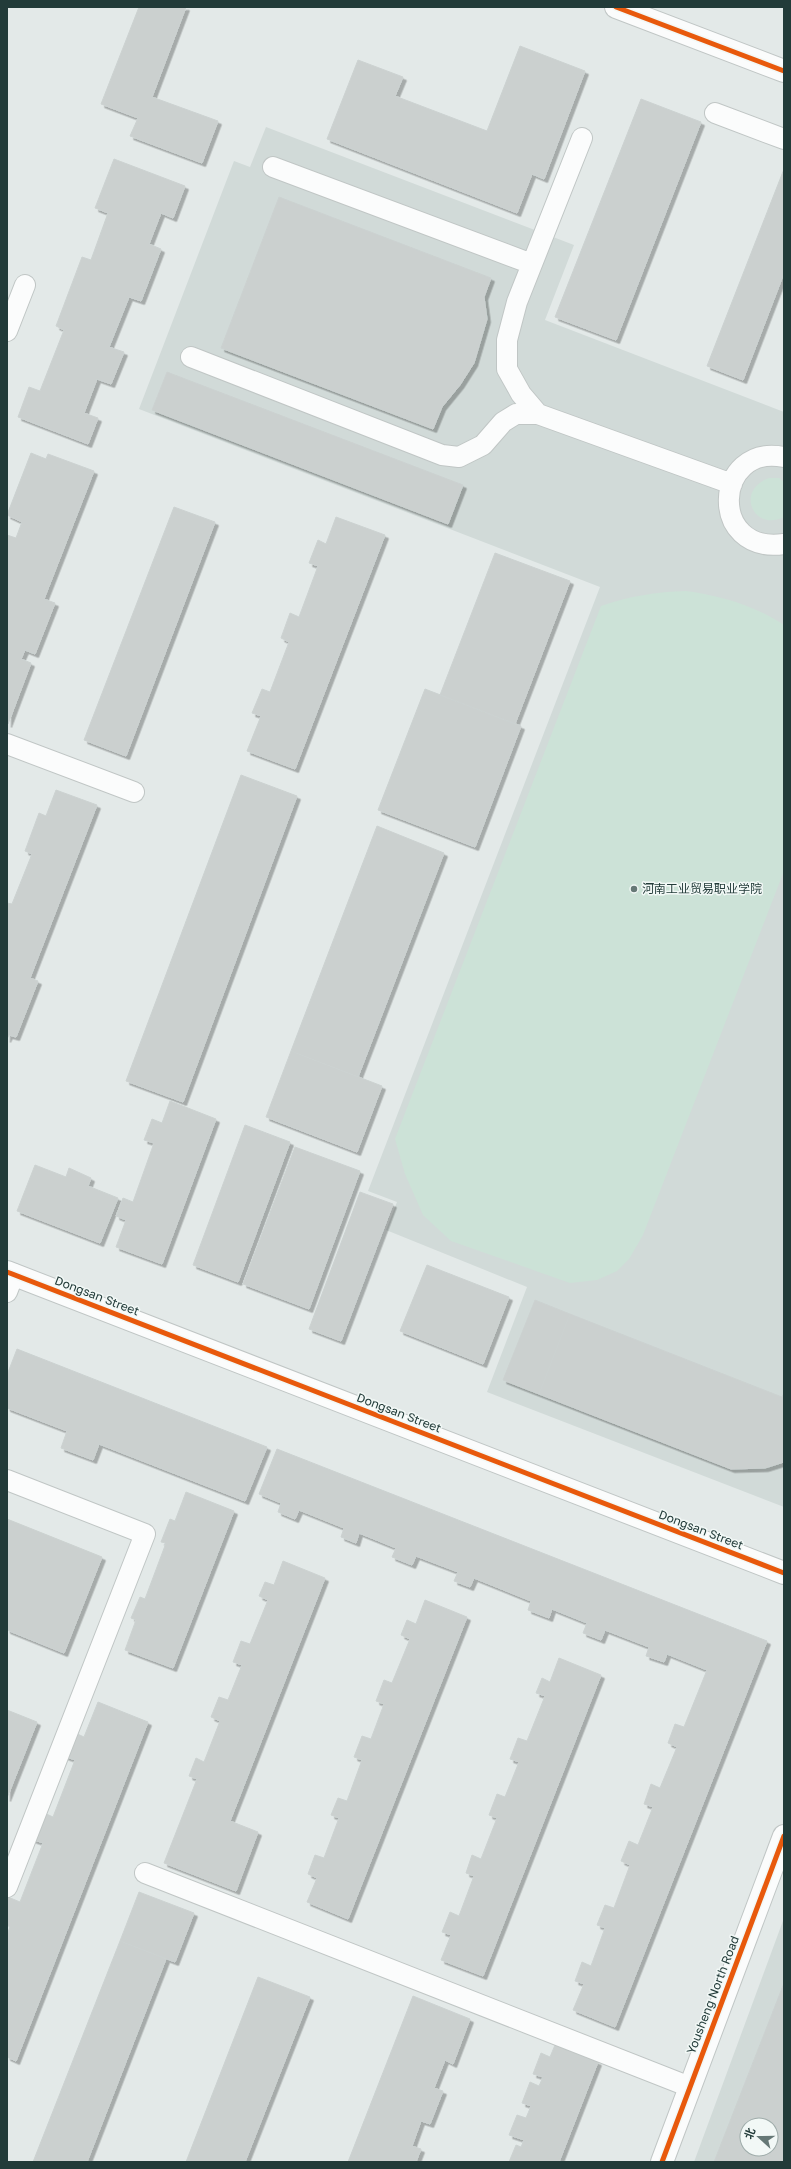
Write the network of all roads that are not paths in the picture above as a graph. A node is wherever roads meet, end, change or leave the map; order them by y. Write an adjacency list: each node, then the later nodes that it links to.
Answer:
1 (616, 7): 2 (street)
2 (784, 71)
3 (715, 113): 5 (lane)
4 (582, 138): 7 (lane)
5 (784, 139)
6 (273, 167): 7 (lane)
7 (532, 264): 11 (lane)
8 (25, 285): 9 (lane)
9 (7, 331)
10 (191, 357): 11 (lane)
11 (538, 414): 13 (lane)
12 (784, 457): 13 (lane)
13 (732, 484): 14 (lane)
14 (784, 544)
15 (7, 744): 16 (lane)
16 (134, 792)
17 (9, 1279): 19 (street, Dongsan Street)
18 (7, 1480): 22 (lane)
19 (784, 1572)
20 (784, 1836): 23 (street, Yousheng North Road)
21 (145, 1874): 23 (lane)
22 (7, 1887)
23 (690, 2087): 24 (street, Yousheng North Road)
24 (662, 2162)

